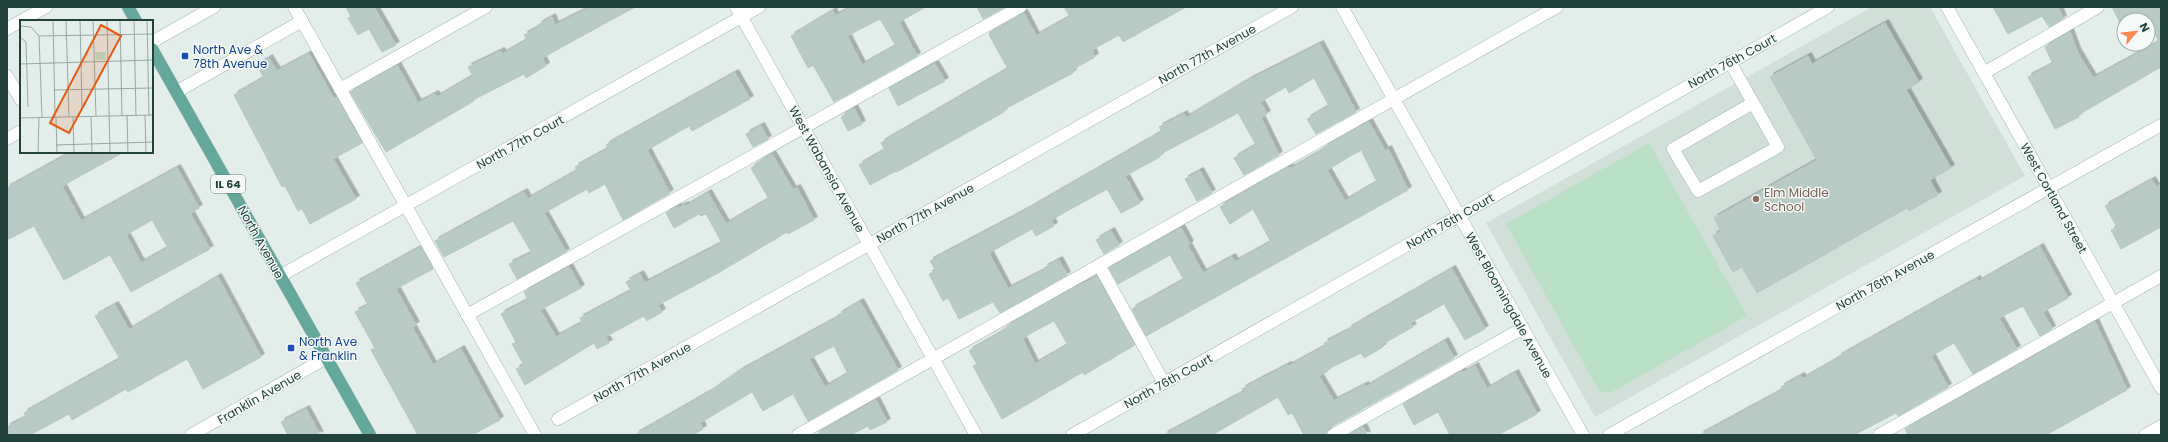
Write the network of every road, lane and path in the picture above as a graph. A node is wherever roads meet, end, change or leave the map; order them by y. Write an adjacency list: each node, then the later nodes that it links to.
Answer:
1 (46, 7): 15 (street)
2 (128, 7): 16 (main road)
3 (214, 7): 20 (street)
4 (294, 7): 17 (street)
5 (486, 7): 25 (street)
6 (759, 7): 14 (street, North 77th Court)
7 (1020, 7): 31 (street)
8 (1292, 7): 37 (street, North 77th Avenue)
9 (1342, 7): 28 (street, West Bloomingdale Avenue)
10 (1557, 7): 28 (street)
11 (1828, 7): 22 (street, North 76th Court)
12 (1947, 7): 23 (street, West Cortland Street)
13 (2098, 7): 23 (street)
14 (739, 12): 31 (street, West Wabansia Avenue); 35 (street, North 77th Court)
15 (23, 20)
16 (135, 20)
17 (302, 21): 25 (street); 26 (street)
18 (20, 22): 19 (street)
19 (7, 29)
20 (153, 41)
21 (153, 54): 26 (main road, North Avenue / IL 64)
22 (1730, 62): 29 (street); 36 (street, North 76th Court)
23 (1984, 73): 34 (street, West Cortland Street)
24 (7, 76): 27 (street)
25 (340, 89): 35 (street)
26 (176, 92): 39 (main road, North Avenue / IL 64)
27 (20, 98)
28 (1394, 99): 36 (street, West Bloomingdale Avenue); 38 (street)
29 (1753, 103): 29 (street)
30 (2161, 124): 34 (street, North 76th Avenue)
31 (804, 128): 37 (street, West Wabansia Avenue); 42 (street)
32 (20, 132): 33 (street)
33 (7, 139)
34 (2048, 188): 41 (street, West Cortland Street); 58 (street, North 76th Avenue)
35 (406, 206): 39 (street, North 77th Court); 42 (street)
36 (1460, 216): 43 (street, West Bloomingdale Avenue); 46 (street, North 76th Court)
37 (869, 244): 45 (street, West Wabansia Avenue); 48 (street, North 77th Avenue)
38 (1099, 265): 45 (street); 46 (street)
39 (280, 276): 44 (main road, North Avenue / IL 64)
40 (2161, 276): 41 (street)
41 (2113, 303): 47 (street, West Cortland Street); 59 (street)
42 (468, 315): 52 (street)
43 (1523, 328): 56 (street); 57 (street, West Bloomingdale Avenue)
44 (326, 358): 50 (street, Franklin Avenue); 51 (main road, North Avenue / IL 64)
45 (934, 358): 53 (street); 54 (street, West Wabansia Avenue)
46 (1164, 383): 55 (street, North 76th Court)
47 (2161, 388)
48 (558, 419)
49 (2161, 426): 60 (street)
50 (191, 435)
51 (370, 435)
52 (533, 435)
53 (798, 435)
54 (976, 435)
55 (1072, 435)
56 (1333, 435)
57 (1583, 435)
58 (1608, 435)
59 (1878, 435)
60 (2145, 435)

